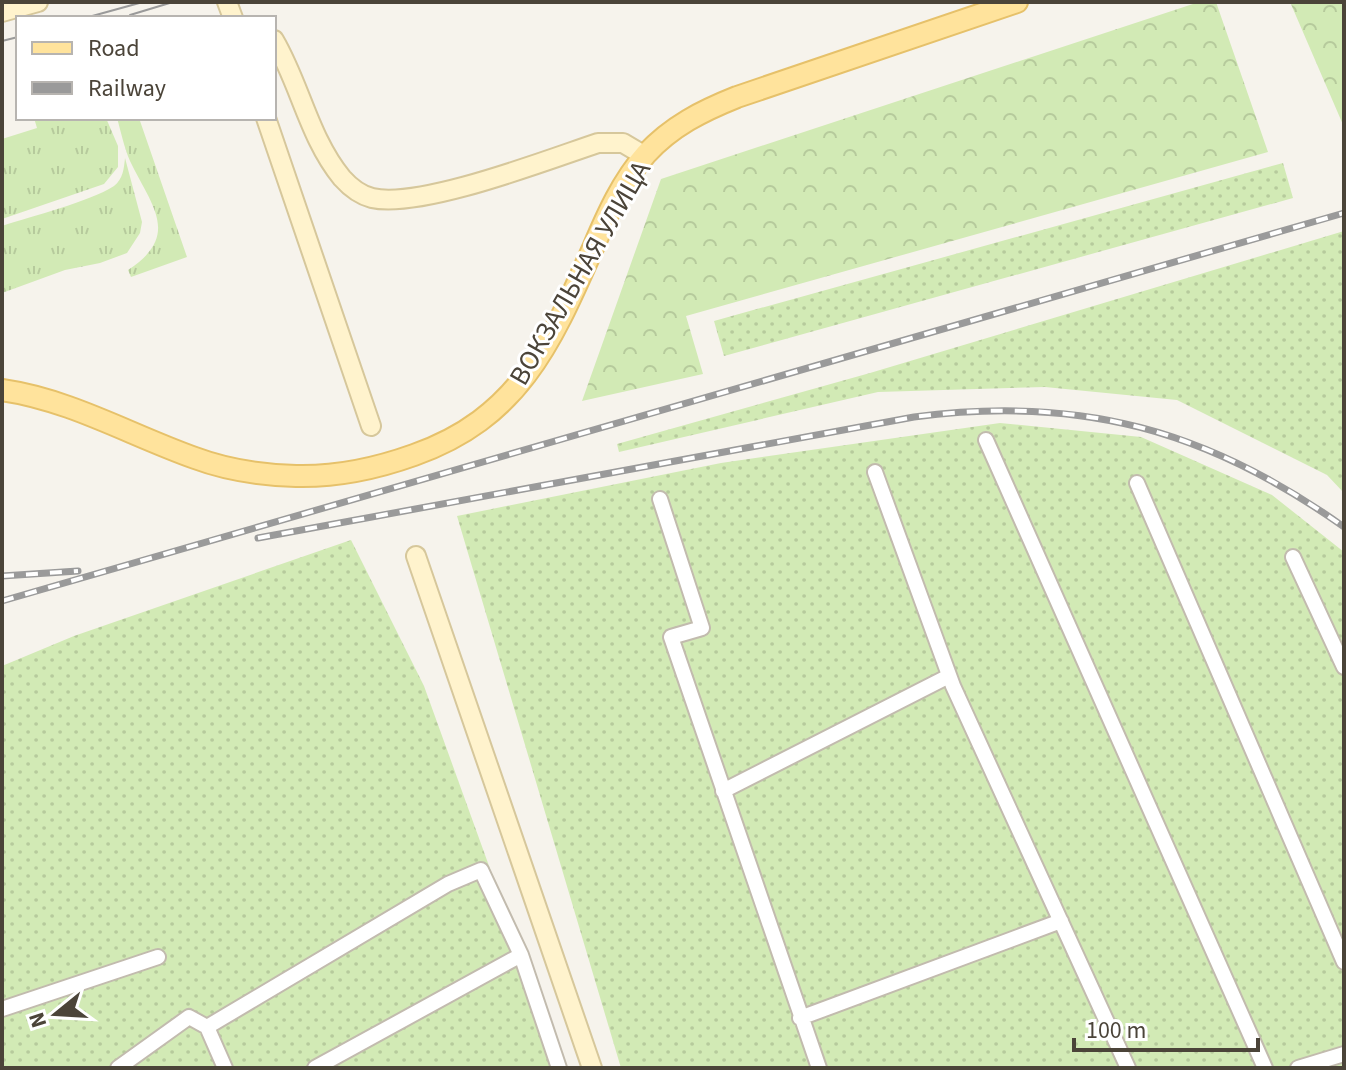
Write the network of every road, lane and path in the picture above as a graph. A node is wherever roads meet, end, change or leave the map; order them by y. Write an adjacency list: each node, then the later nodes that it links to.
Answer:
1 (38, 2): 3 (main road)
2 (1017, 2): 6 (main road, ВОКЗАЛЬНАЯ УЛИЦА)
3 (2, 12)
4 (276, 44): 6 (main road)
5 (267, 120): 8 (main road)
6 (645, 156): 7 (main road, ВОКЗАЛЬНАЯ УЛИЦА)
7 (2, 390)
8 (371, 426)
9 (986, 440): 33 (street)
10 (875, 472): 16 (street)
11 (1137, 483): 21 (street)
12 (660, 499): 17 (street)
13 (416, 556): 30 (main road)
14 (1293, 557): 15 (street)
15 (1344, 667)
16 (949, 676): 17 (street); 18 (street)
17 (723, 791): 23 (street)
18 (1061, 921): 23 (street); 32 (street)
19 (521, 955): 24 (street); 28 (street); 29 (street)
20 (158, 957): 22 (street)
21 (1344, 962)
22 (2, 1009)
23 (800, 1018): 31 (street)
24 (207, 1027): 26 (street); 27 (street)
25 (1344, 1054): 34 (street)
26 (118, 1068)
27 (225, 1068)
28 (315, 1068)
29 (559, 1068)
30 (592, 1068)
31 (819, 1068)
32 (1128, 1068)
33 (1265, 1068)
34 (1298, 1068)

